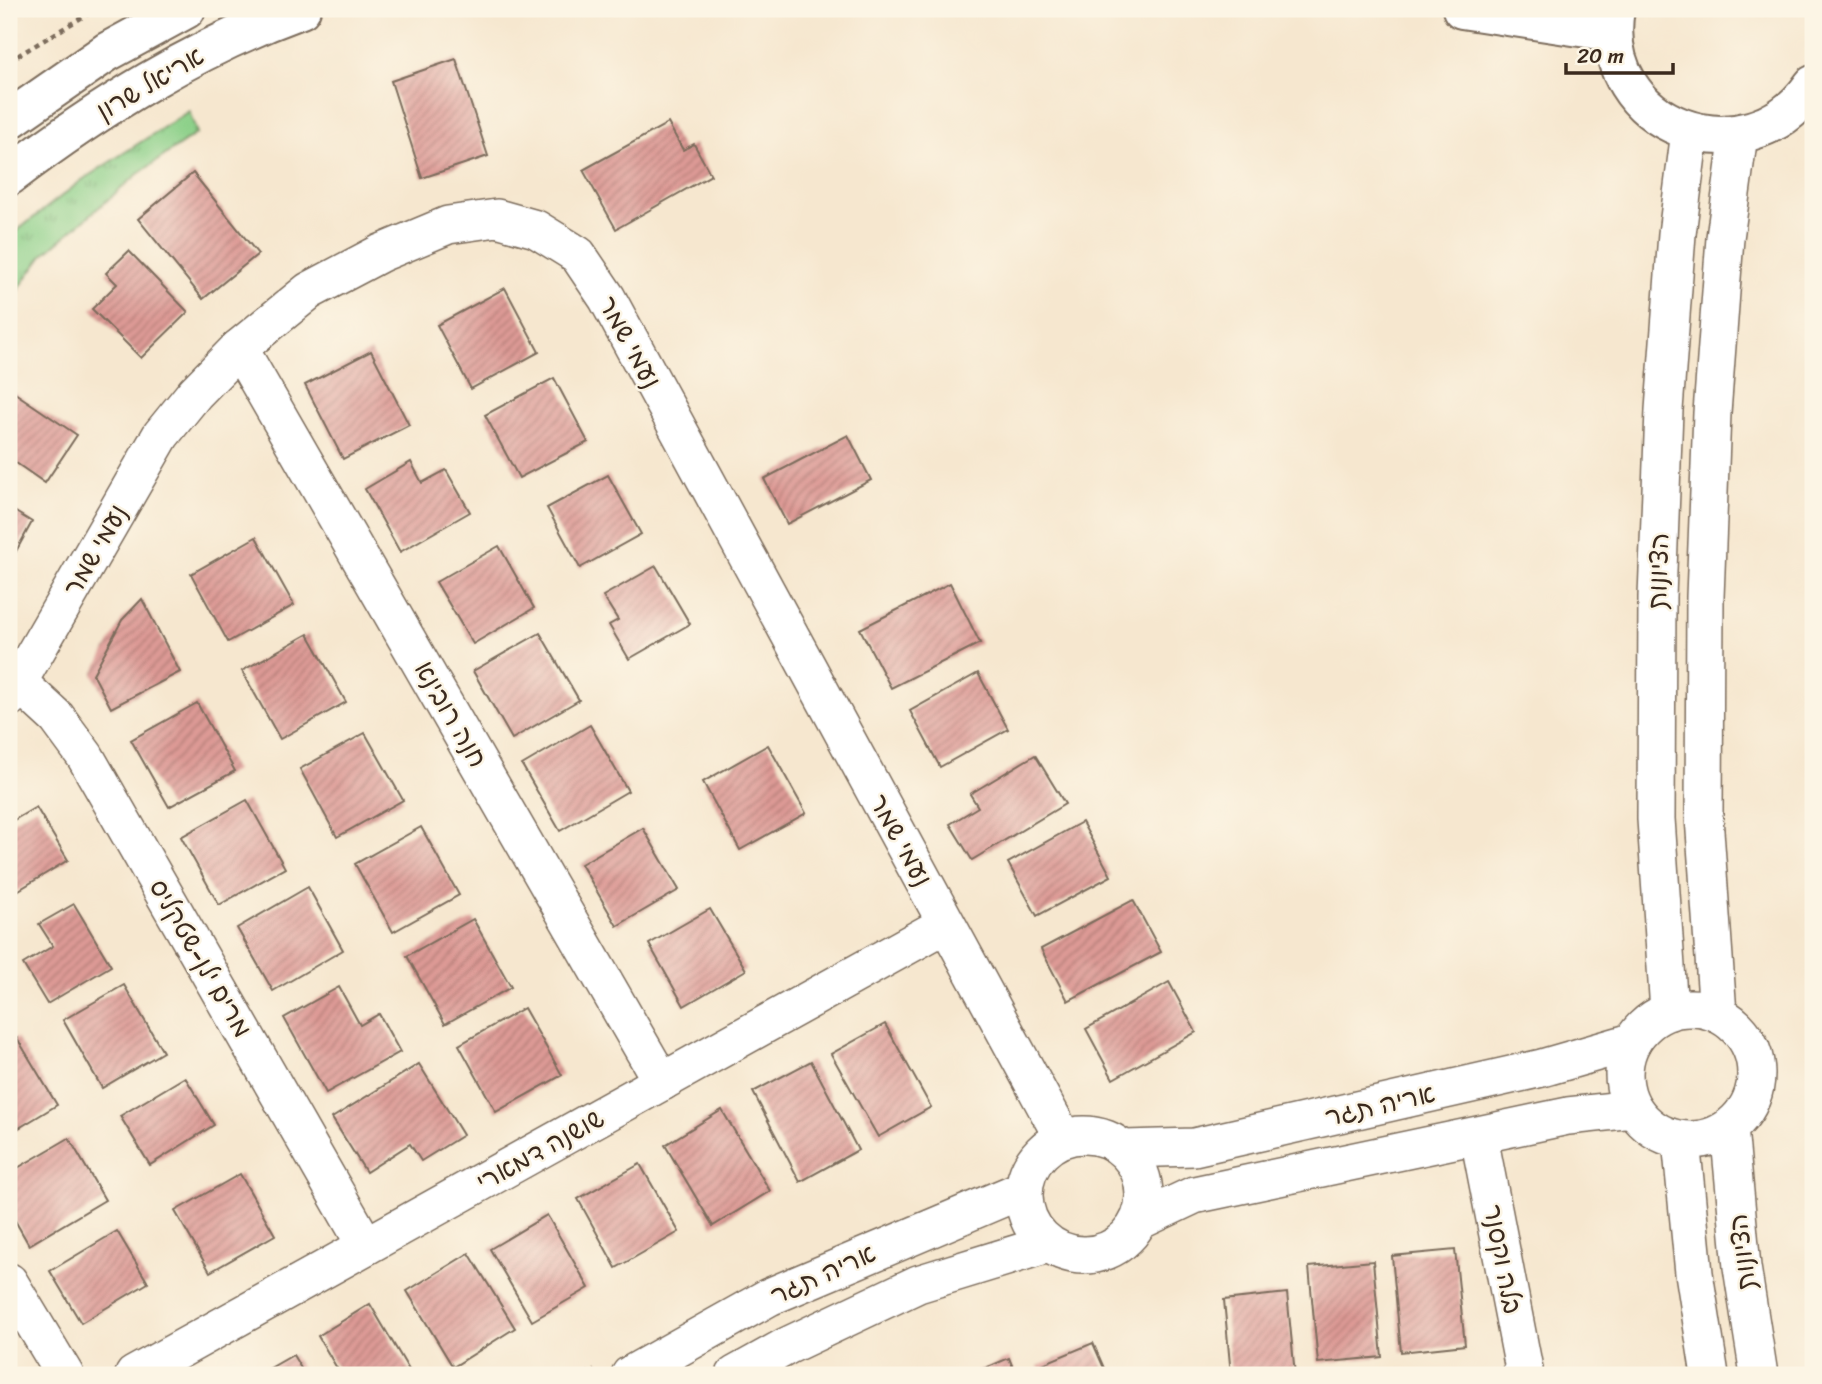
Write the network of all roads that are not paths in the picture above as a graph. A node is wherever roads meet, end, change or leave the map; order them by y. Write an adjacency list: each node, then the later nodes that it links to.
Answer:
1 (186, 9): 6 (main road, אריאל שרון)
2 (301, 9): 9 (main road, אריאל שרון)
3 (1462, 9): 4 (main road)
4 (1614, 20): 7 (main road)
5 (1813, 85): 8 (main road)
6 (9, 120)
7 (1690, 131): 8 (main road); 13 (street, הציונות)
8 (1738, 134): 14 (street, הציונות)
9 (9, 176)
10 (239, 348): 11 (street, נעמי שמר); 12 (street, נעמי שמר); 16 (street, חנה רובינא)
11 (14, 691): 26 (street, מרים ילן-שטקליס)
12 (946, 924): 16 (street, שושנה דמארי); 19 (street, נעמי שמר)
13 (1669, 1011): 14 (street); 15 (street)
14 (1718, 1014): 18 (street)
15 (1632, 1042): 17 (street); 22 (street, אריה תגר)
16 (662, 1082): 26 (street, שושנה דמארי)
17 (1633, 1109): 20 (street); 24 (street, אריה תגר)
18 (1729, 1128): 20 (street); 34 (street, הציונות)
19 (1063, 1138): 22 (street); 23 (street)
20 (1681, 1140): 33 (street, הציונות)
21 (1480, 1142): 32 (street, בלה וקסנר)
22 (1125, 1149): 24 (street)
23 (1024, 1189): 25 (street); 30 (street, אריה תגר)
24 (1139, 1221): 25 (street)
25 (1048, 1244): 31 (street, אריה תגר)
26 (366, 1246): 29 (street, שושנה דמארי)
27 (9, 1282): 28 (street)
28 (65, 1375)
29 (134, 1375)
30 (630, 1375)
31 (735, 1375)
32 (1520, 1375)
33 (1710, 1375)
34 (1759, 1375)

